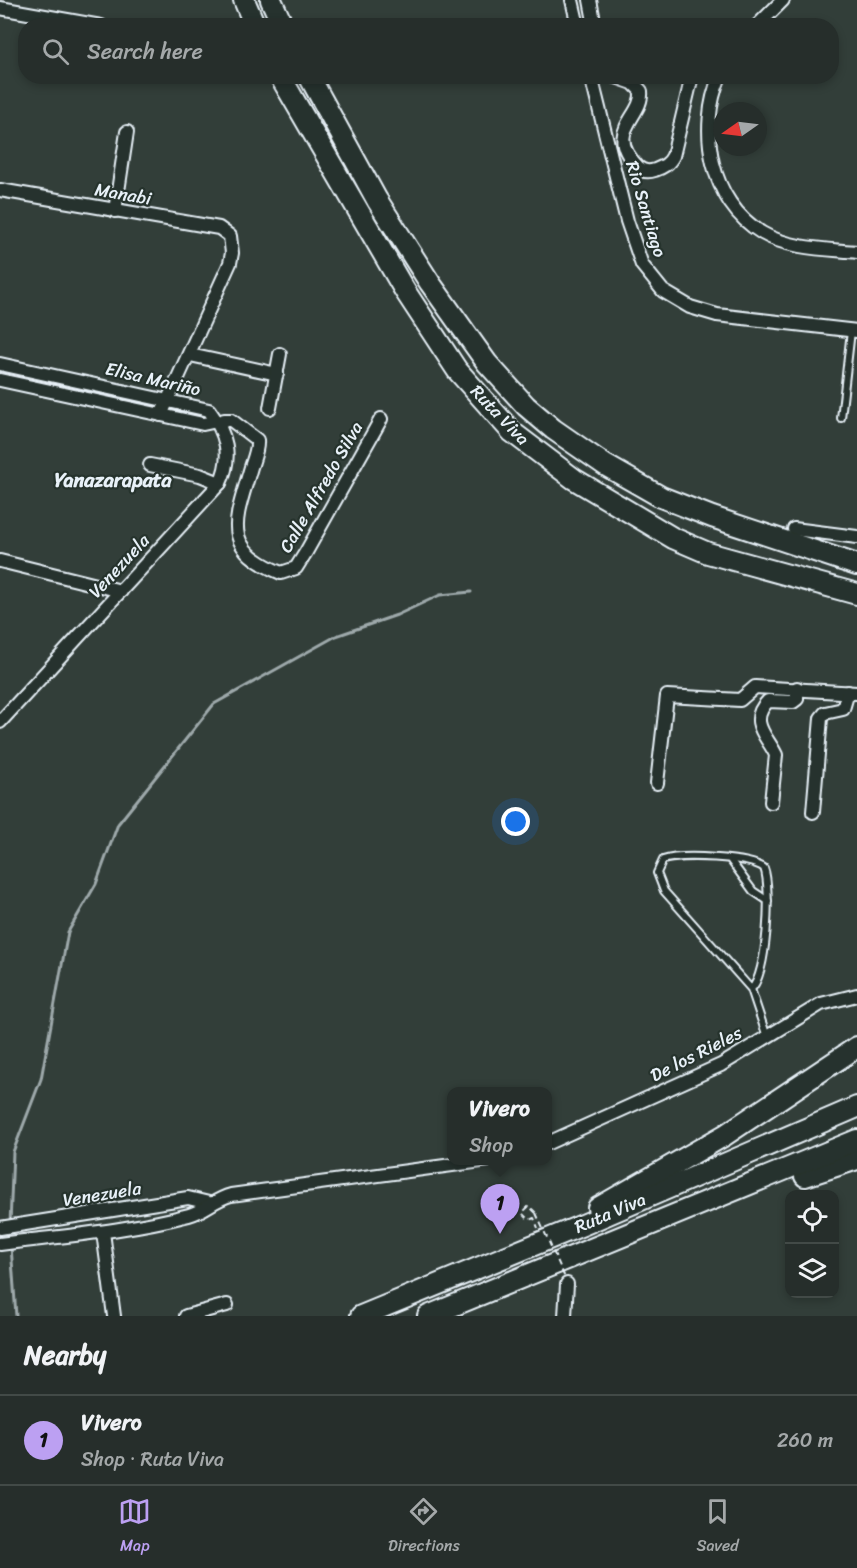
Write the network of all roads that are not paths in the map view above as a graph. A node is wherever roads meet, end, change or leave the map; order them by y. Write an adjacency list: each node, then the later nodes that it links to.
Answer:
1 (244, 0): 8 (highway)
2 (271, 0): 9 (highway)
3 (572, 0): 10 (street)
4 (590, 0): 11 (street)
5 (783, 0): 12 (street)
6 (0, 8): 7 (street)
7 (56, 18)
8 (252, 18)
9 (279, 18)
10 (576, 18)
11 (593, 18)
12 (765, 18)
13 (285, 84): 41 (highway, Ruta Viva)
14 (313, 84): 40 (highway, Ruta Viva)
15 (593, 84): 23 (street, Rio Santiago)
16 (634, 84): 17 (street)
17 (690, 84)
18 (717, 84): 22 (street)
19 (127, 132): 21 (street)
20 (0, 190): 21 (street, Manabi)
21 (115, 211): 25 (street, Manabi)
22 (857, 252)
23 (854, 331): 32 (lane)
24 (280, 354): 27 (street)
25 (190, 355): 27 (street); 29 (street)
26 (0, 364): 29 (street, Elisa Mariño)
27 (276, 374): 30 (street)
28 (0, 380): 31 (street, Elisa Mariño)
29 (168, 400): 31 (street); 34 (street, Elisa Mariño)
30 (270, 408)
31 (161, 415): 34 (street, Elisa Mariño)
32 (841, 418)
33 (381, 419): 34 (street, Calle Alfredo Silva)
34 (218, 423): 36 (street, Venezuela)
35 (150, 465): 36 (street)
36 (220, 483): 42 (street, Venezuela)
37 (794, 529): 38 (street)
38 (857, 537)
39 (0, 561): 42 (street)
40 (857, 566)
41 (835, 589): 43 (highway, Ruta Viva); 44 (highway)
42 (121, 591): 47 (street, Venezuela)
43 (857, 594)
44 (857, 605)
45 (797, 688): 46 (street); 48 (street); 49 (street)
46 (852, 693): 50 (street)
47 (0, 722)
48 (657, 783)
49 (771, 802)
50 (813, 812)
51 (731, 861): 52 (lane); 52 (lane); 53 (lane)
52 (768, 901): 53 (lane)
53 (751, 988): 55 (lane)
54 (857, 995): 55 (street, De los Rieles)
55 (767, 1037): 59 (street, De los Rieles)
56 (857, 1047): 64 (highway)
57 (857, 1107): 64 (highway, Ruta Viva)
58 (857, 1140): 62 (highway, Ruta Viva)
59 (552, 1141)
60 (857, 1159): 62 (highway)
61 (457, 1165): 63 (street)
62 (738, 1190): 73 (highway, Ruta Viva)
63 (209, 1203): 65 (street, Venezuela); 66 (street)
64 (585, 1224): 72 (highway, Ruta Viva)
65 (0, 1228)
66 (103, 1232): 67 (street); 70 (street)
67 (0, 1244)
68 (567, 1282): 74 (street)
69 (227, 1305): 71 (street)
70 (114, 1316)
71 (186, 1316)
72 (361, 1316)
73 (428, 1316)
74 (565, 1316)

